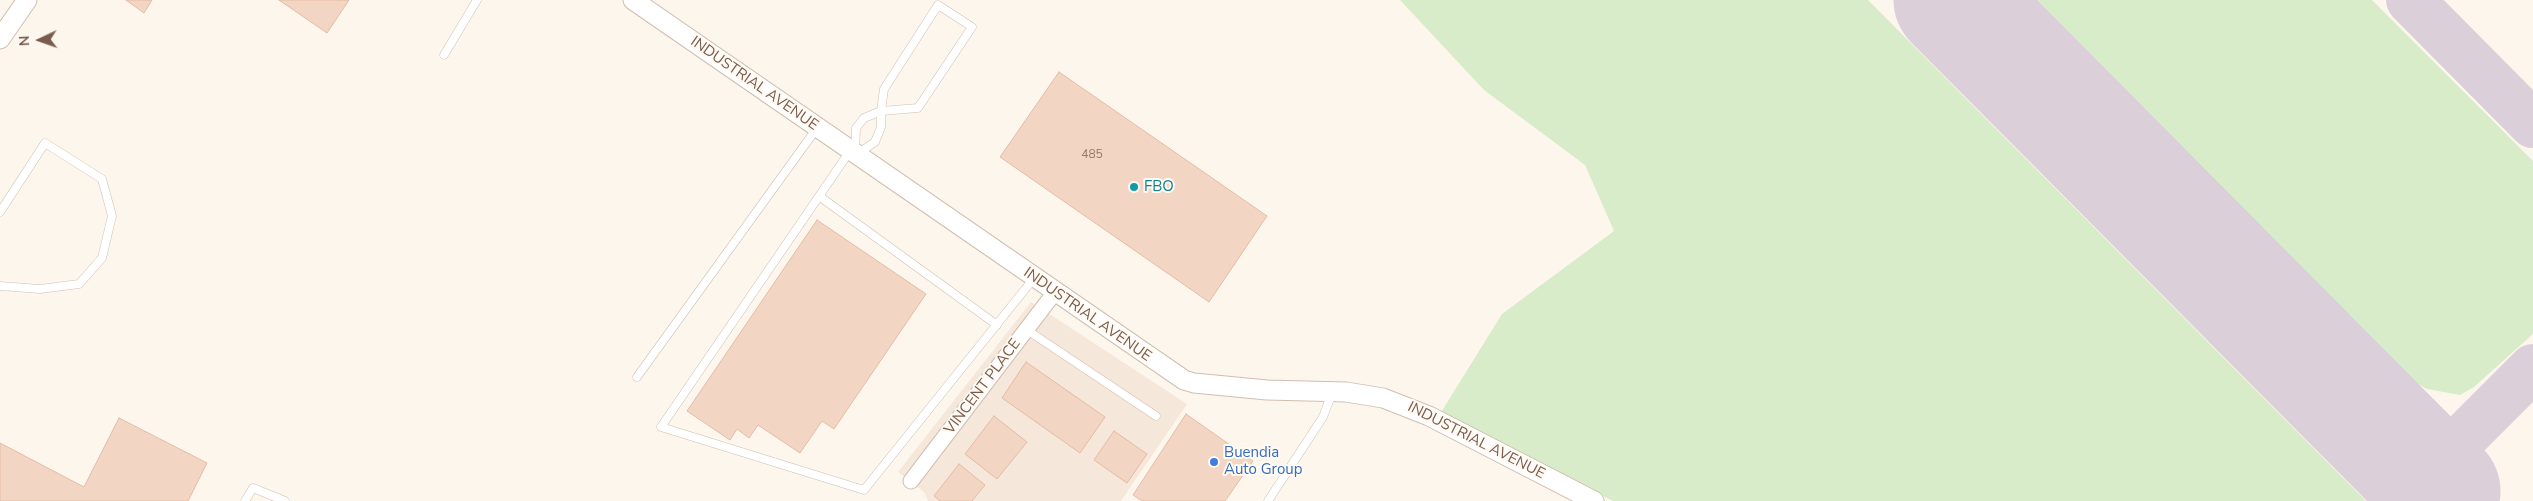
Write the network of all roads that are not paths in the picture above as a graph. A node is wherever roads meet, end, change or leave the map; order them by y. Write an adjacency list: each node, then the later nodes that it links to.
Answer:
1 (27, 0): 4 (street)
2 (477, 0): 5 (lane)
3 (633, 0): 7 (street, INDUSTRIAL AVENUE)
4 (0, 39)
5 (444, 55)
6 (881, 111): 6 (lane); 8 (lane); 8 (lane)
7 (817, 128): 8 (street, INDUSTRIAL AVENUE); 16 (lane)
8 (853, 153): 9 (lane); 11 (street, INDUSTRIAL AVENUE)
9 (819, 196): 14 (lane); 14 (lane)
10 (0, 212): 12 (lane)
11 (1034, 278): 13 (street, INDUSTRIAL AVENUE); 14 (lane)
12 (0, 286)
13 (1055, 292): 15 (street, VINCENT PLACE); 17 (street, INDUSTRIAL AVENUE)
14 (997, 325)
15 (1027, 330): 18 (lane); 19 (street, VINCENT PLACE)
16 (637, 377)
17 (1333, 391): 22 (lane); 23 (street, INDUSTRIAL AVENUE)
18 (1156, 416)
19 (911, 481)
20 (245, 501): 21 (lane)
21 (286, 501)
22 (1268, 501)
23 (1594, 501)

